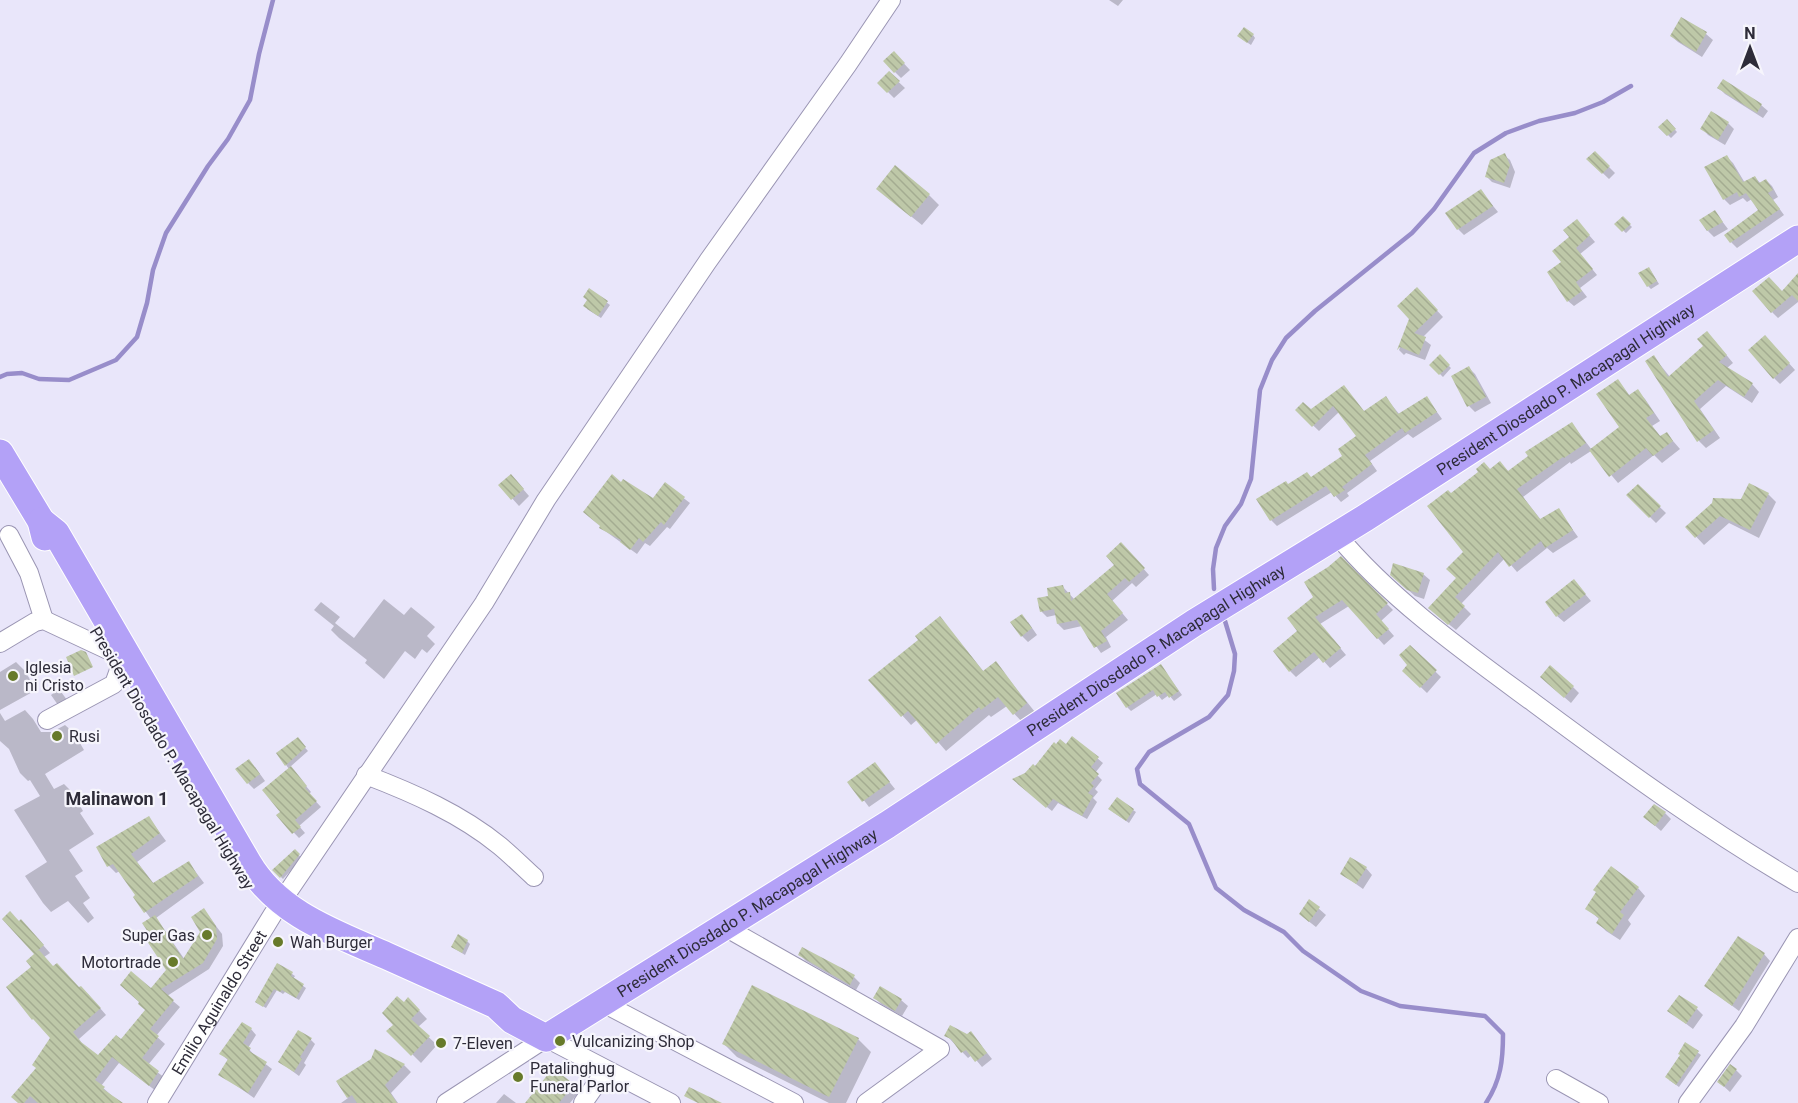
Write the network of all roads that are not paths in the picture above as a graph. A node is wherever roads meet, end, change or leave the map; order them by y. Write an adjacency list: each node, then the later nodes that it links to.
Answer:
1 (891, 0): 12 (street, Emilio Aguinaldo Street)
2 (1797, 240): 6 (highway, President Diosdado P. Macapagal Highway)
3 (0, 453): 4 (highway, President Diosdado P. Macapagal Highway)
4 (41, 521): 9 (highway, President Diosdado P. Macapagal Highway); 10 (highway, President Diosdado P. Macapagal Highway)
5 (9, 535): 7 (street)
6 (1336, 535): 14 (street); 16 (highway, President Diosdado P. Macapagal Highway)
7 (44, 620): 8 (street); 9 (street)
8 (0, 643)
9 (114, 660): 10 (highway, President Diosdado P. Macapagal Highway); 11 (street)
10 (142, 696): 15 (highway, President Diosdado P. Macapagal Highway)
11 (47, 720)
12 (366, 775): 13 (street); 15 (street, Emilio Aguinaldo Street)
13 (534, 878)
14 (1798, 883)
15 (277, 908): 19 (highway, President Diosdado P. Macapagal Highway); 22 (street, Emilio Aguinaldo Street)
16 (725, 927): 18 (highway, President Diosdado P. Macapagal Highway); 27 (street)
17 (1798, 938): 29 (street)
18 (603, 1003): 19 (highway, President Diosdado P. Macapagal Highway); 26 (street)
19 (546, 1038): 20 (street); 23 (street)
20 (606, 1070): 24 (street); 25 (street)
21 (1556, 1079): 28 (street)
22 (157, 1103)
23 (446, 1103)
24 (584, 1103)
25 (671, 1103)
26 (794, 1103)
27 (867, 1103)
28 (1599, 1103)
29 (1688, 1103)

